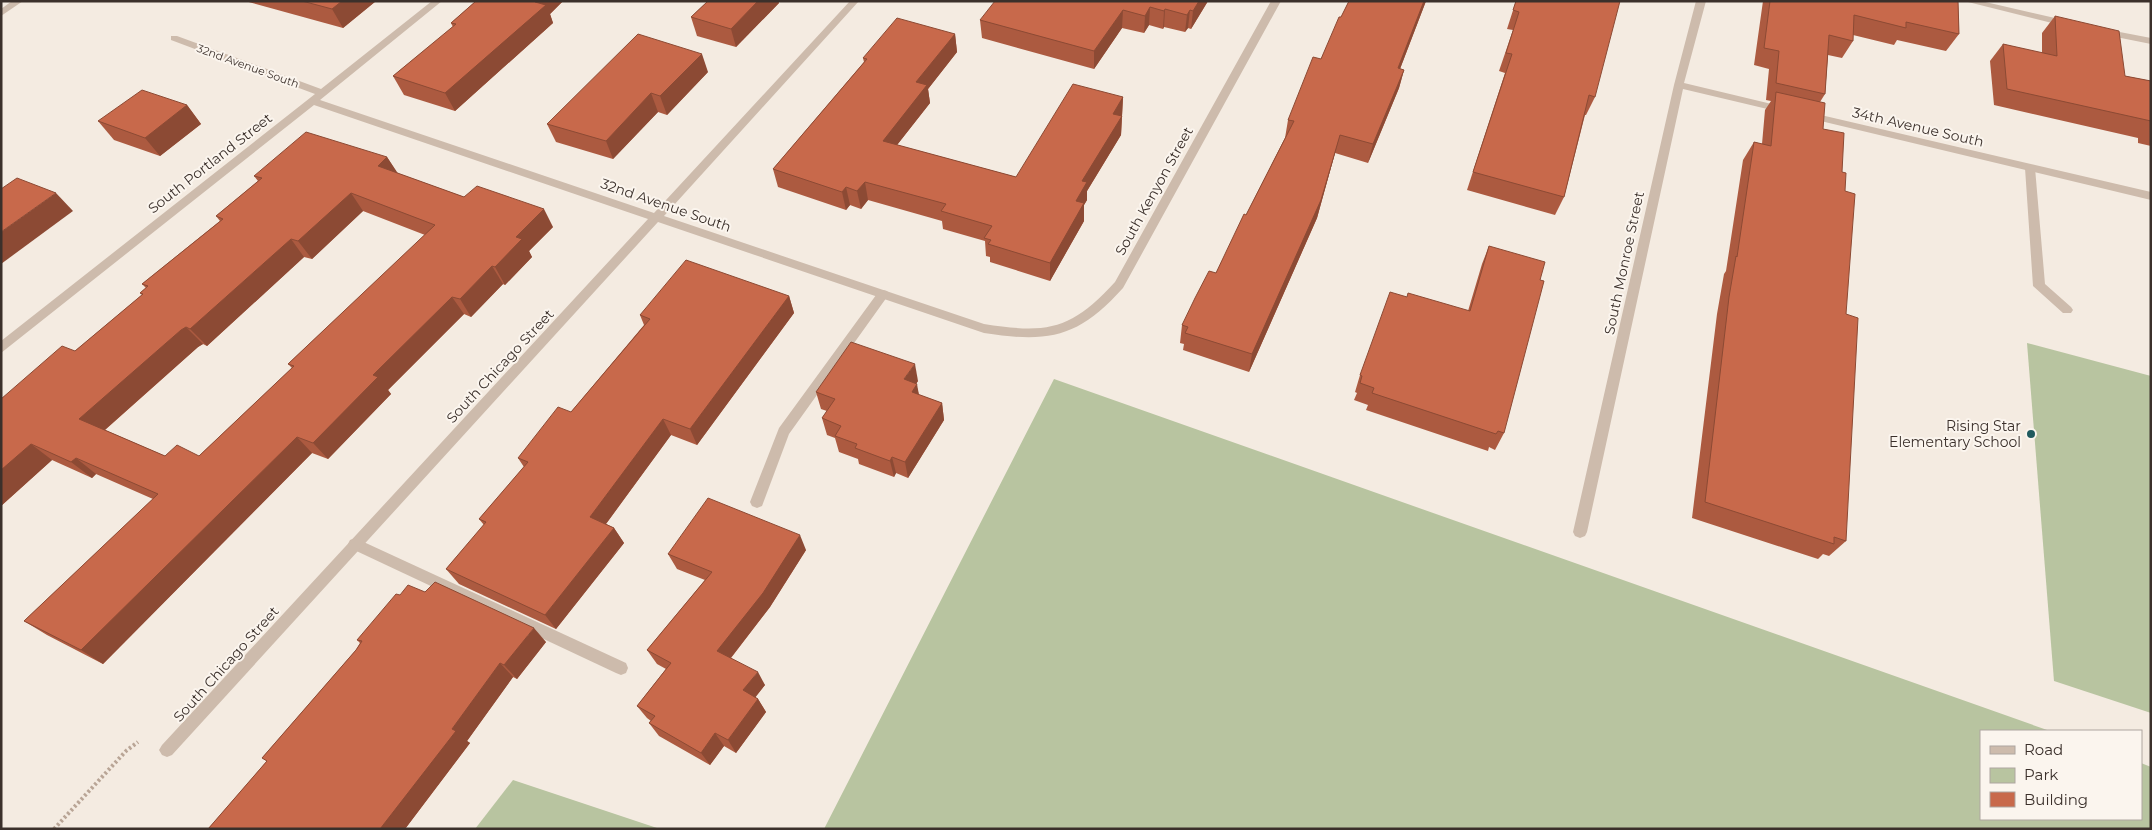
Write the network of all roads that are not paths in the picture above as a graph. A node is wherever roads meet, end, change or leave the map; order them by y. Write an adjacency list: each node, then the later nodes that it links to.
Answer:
1 (19, 1): 7 (street)
2 (438, 1): 13 (street, South Portland Street)
3 (855, 1): 17 (street, South Chicago Street)
4 (1276, 1): 20 (street, South Kenyon Street)
5 (1700, 1): 12 (street, South Monroe Street)
6 (1968, 1): 8 (street)
7 (1, 13)
8 (2079, 26)
9 (2097, 30): 11 (street)
10 (174, 38): 13 (street, 32nd Avenue South)
11 (2151, 41)
12 (1679, 85): 15 (street, 34th Avenue South); 23 (street, South Monroe Street)
13 (322, 93): 14 (street, South Portland Street)
14 (312, 101): 17 (street, 32nd Avenue South); 21 (street, South Portland Street)
15 (2030, 168): 16 (street, 34th Avenue South); 19 (street)
16 (2151, 196)
17 (657, 218): 18 (street, 32nd Avenue South); 24 (street, South Chicago Street)
18 (883, 294): 20 (street, 32nd Avenue South); 22 (street)
19 (2067, 310)
20 (1011, 333)
21 (1, 348)
22 (757, 502)
23 (1580, 532)
24 (355, 544): 25 (street); 26 (street, South Chicago Street)
25 (621, 668)
26 (167, 750)

